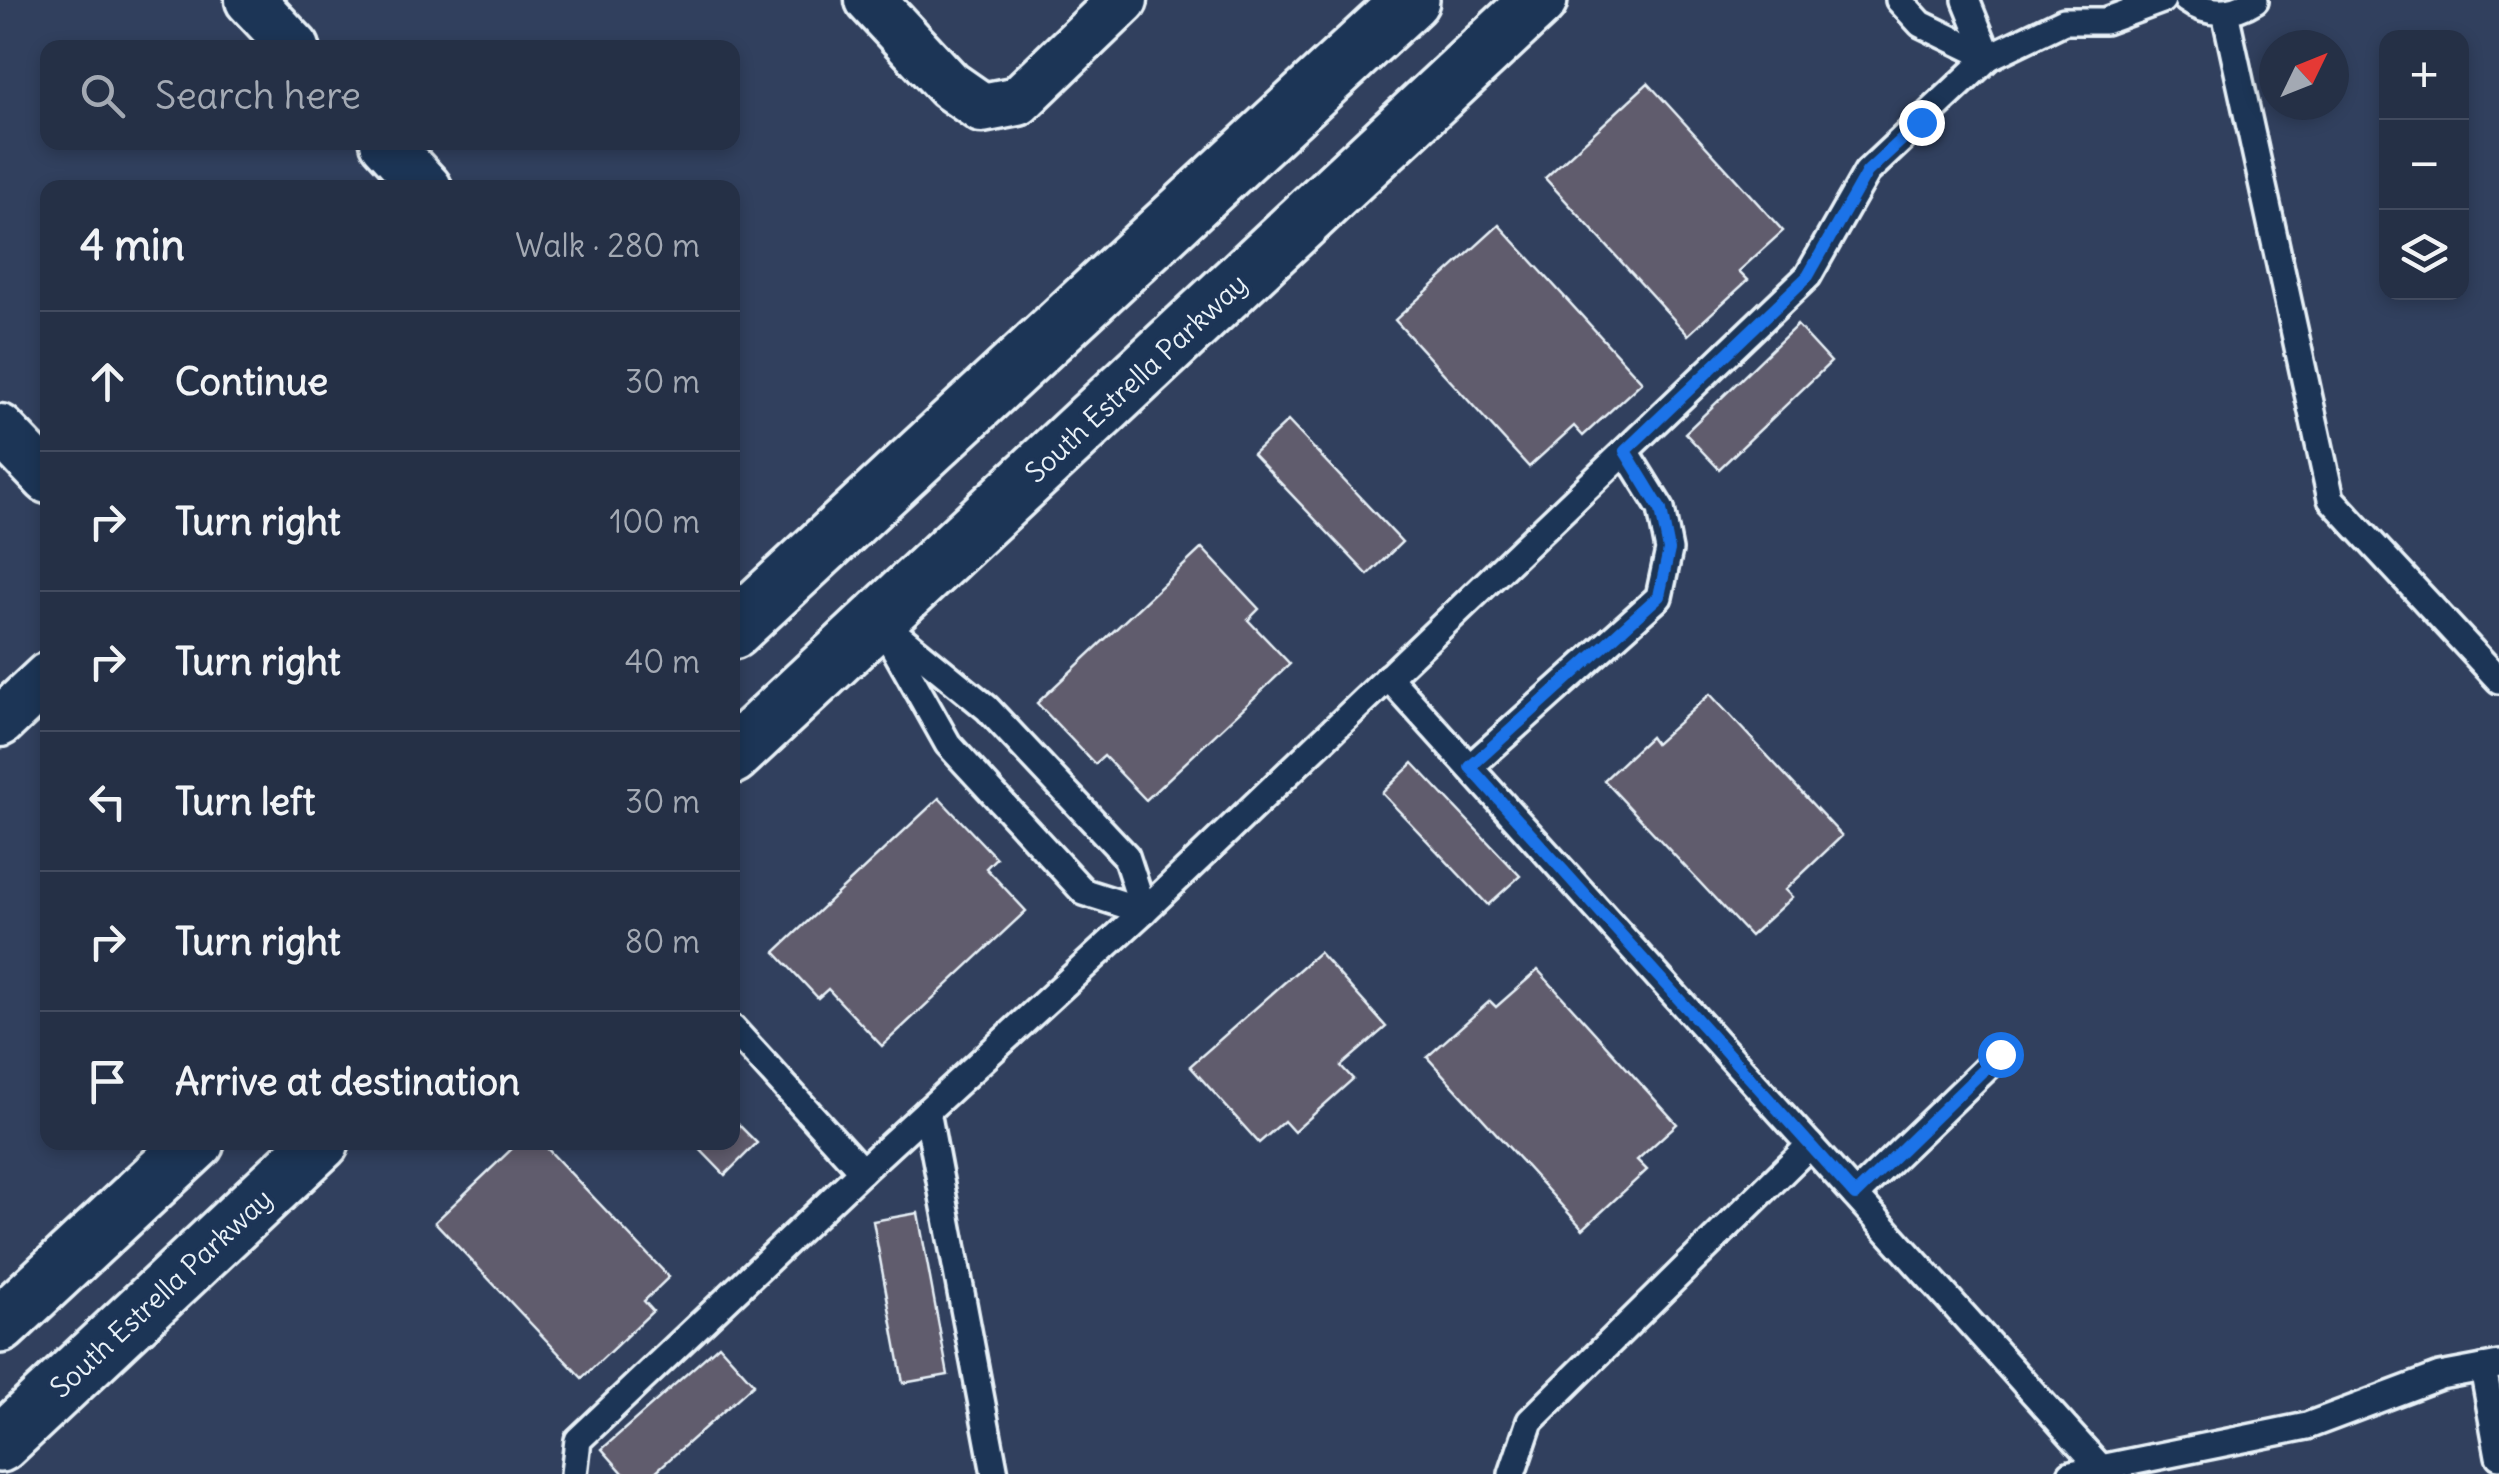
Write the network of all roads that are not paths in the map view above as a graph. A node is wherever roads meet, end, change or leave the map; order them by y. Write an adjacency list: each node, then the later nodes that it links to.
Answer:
1 (250, 0): 14 (street)
2 (870, 0): 3 (street)
3 (1122, 0)
4 (1411, 0): 22 (main road)
5 (1539, 0): 21 (main road, South Estrella Parkway)
6 (1899, 0): 15 (lane)
7 (1966, 0): 15 (lane)
8 (2080, 0): 13 (lane)
9 (2162, 0): 13 (lane)
10 (2187, 0): 12 (lane)
11 (2255, 0): 12 (lane)
12 (2225, 12): 24 (lane)
13 (2064, 21): 15 (lane)
14 (288, 40)
15 (1989, 58): 19 (lane)
16 (392, 150): 17 (street)
17 (420, 180)
18 (0, 429): 20 (street)
19 (1625, 451): 23 (lane); 28 (lane)
20 (40, 471)
21 (878, 619): 27 (main road, South Estrella Parkway); 29 (lane); 29 (lane)
22 (740, 624)
23 (1388, 677): 28 (lane); 29 (lane)
24 (2499, 680)
25 (40, 684): 26 (street)
26 (0, 722)
27 (740, 748)
28 (1470, 767): 33 (lane)
29 (1144, 910): 32 (lane)
30 (740, 1037): 36 (lane)
31 (2000, 1054): 37 (lane)
32 (927, 1111): 36 (lane); 44 (lane)
33 (1810, 1145): 37 (lane); 45 (lane)
34 (187, 1150): 38 (main road)
35 (312, 1150): 40 (main road, South Estrella Parkway)
36 (862, 1171): 43 (lane)
37 (1855, 1195): 42 (lane)
38 (0, 1325)
39 (2491, 1366): 41 (lane); 42 (lane)
40 (0, 1444)
41 (2499, 1456)
42 (2101, 1468): 46 (lane)
43 (574, 1474)
44 (995, 1474)
45 (1512, 1474)
46 (2072, 1474)

